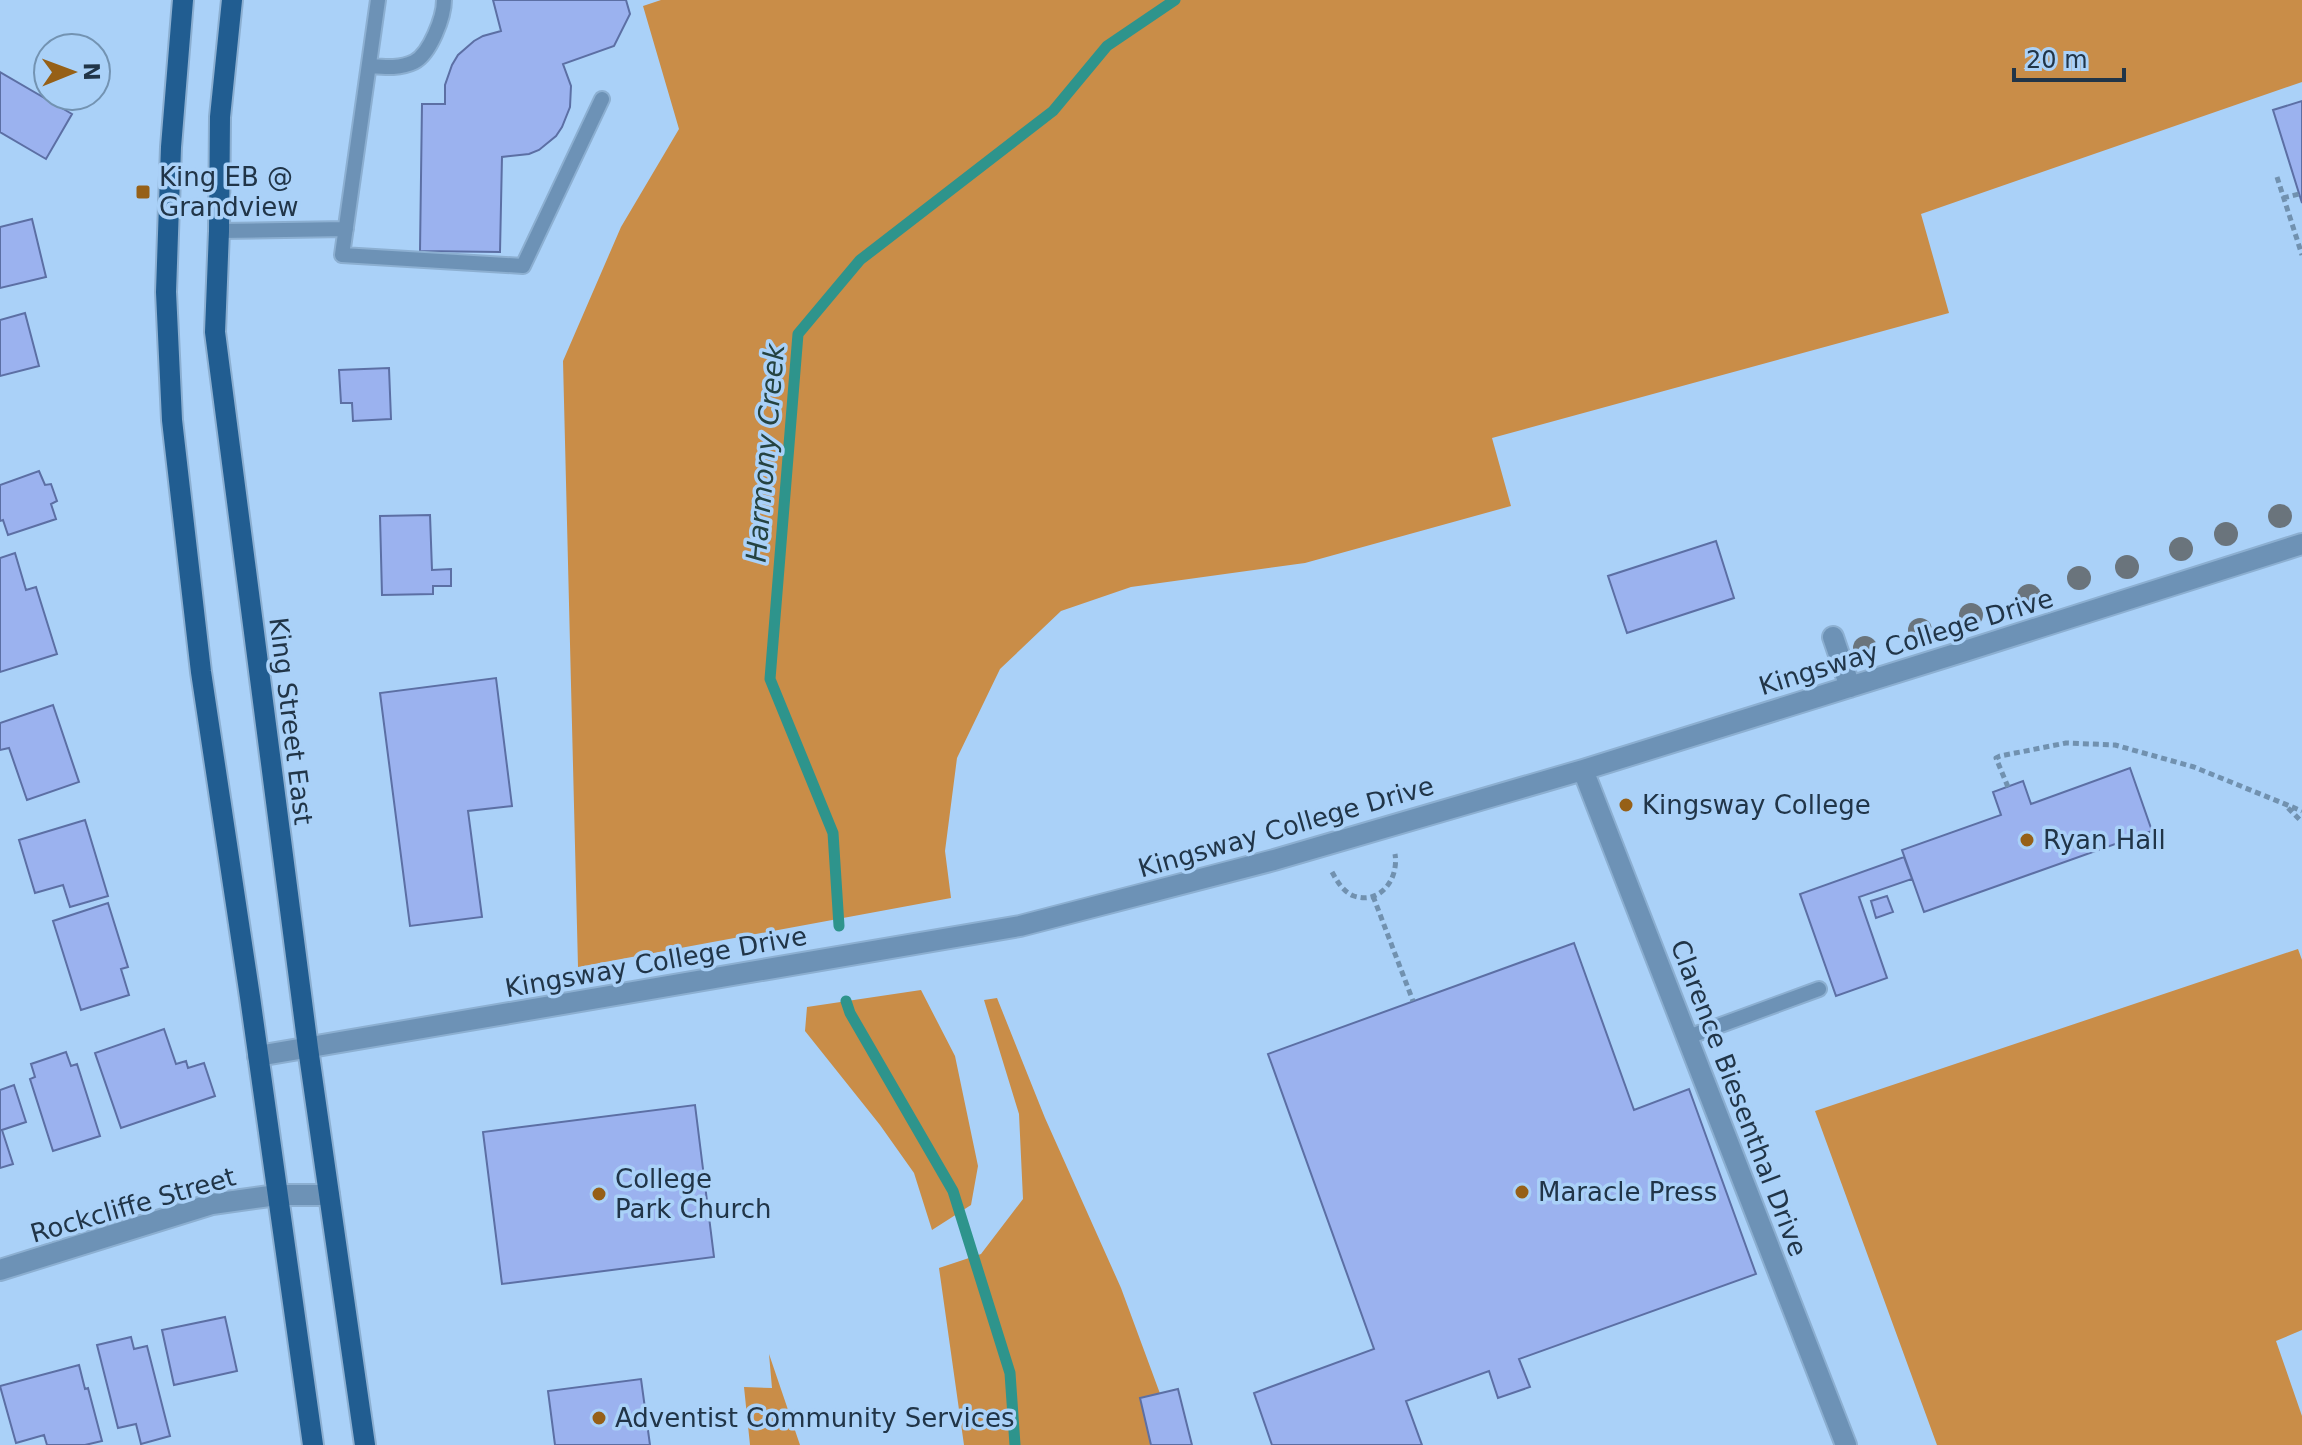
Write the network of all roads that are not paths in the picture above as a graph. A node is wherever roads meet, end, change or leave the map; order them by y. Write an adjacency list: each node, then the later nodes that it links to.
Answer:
1 (183, 0): 16 (main road)
2 (232, 0): 8 (main road, King Street East)
3 (378, 0): 5 (lane)
4 (444, 0): 5 (lane)
5 (369, 66): 7 (lane)
6 (602, 99): 7 (lane)
7 (346, 229): 8 (lane)
8 (219, 231): 15 (main road, King Street East)
9 (2302, 544): 11 (street, Kingsway College Drive)
10 (1833, 637): 11 (street)
11 (1850, 687): 12 (street, Kingsway College Drive)
12 (1583, 770): 14 (street, Clarence Biesenthal Drive); 15 (street, Kingsway College Drive)
13 (1819, 989): 14 (lane)
14 (1688, 1037): 22 (street, Clarence Biesenthal Drive)
15 (308, 1048): 16 (street, Kingsway College Drive); 18 (main road, King Street East)
16 (258, 1056): 17 (main road)
17 (277, 1195): 18 (street, Rockcliffe Street); 19 (street, Rockcliffe Street); 20 (main road)
18 (329, 1195): 21 (main road, King Street East)
19 (0, 1270)
20 (313, 1445)
21 (365, 1445)
22 (1846, 1445)

